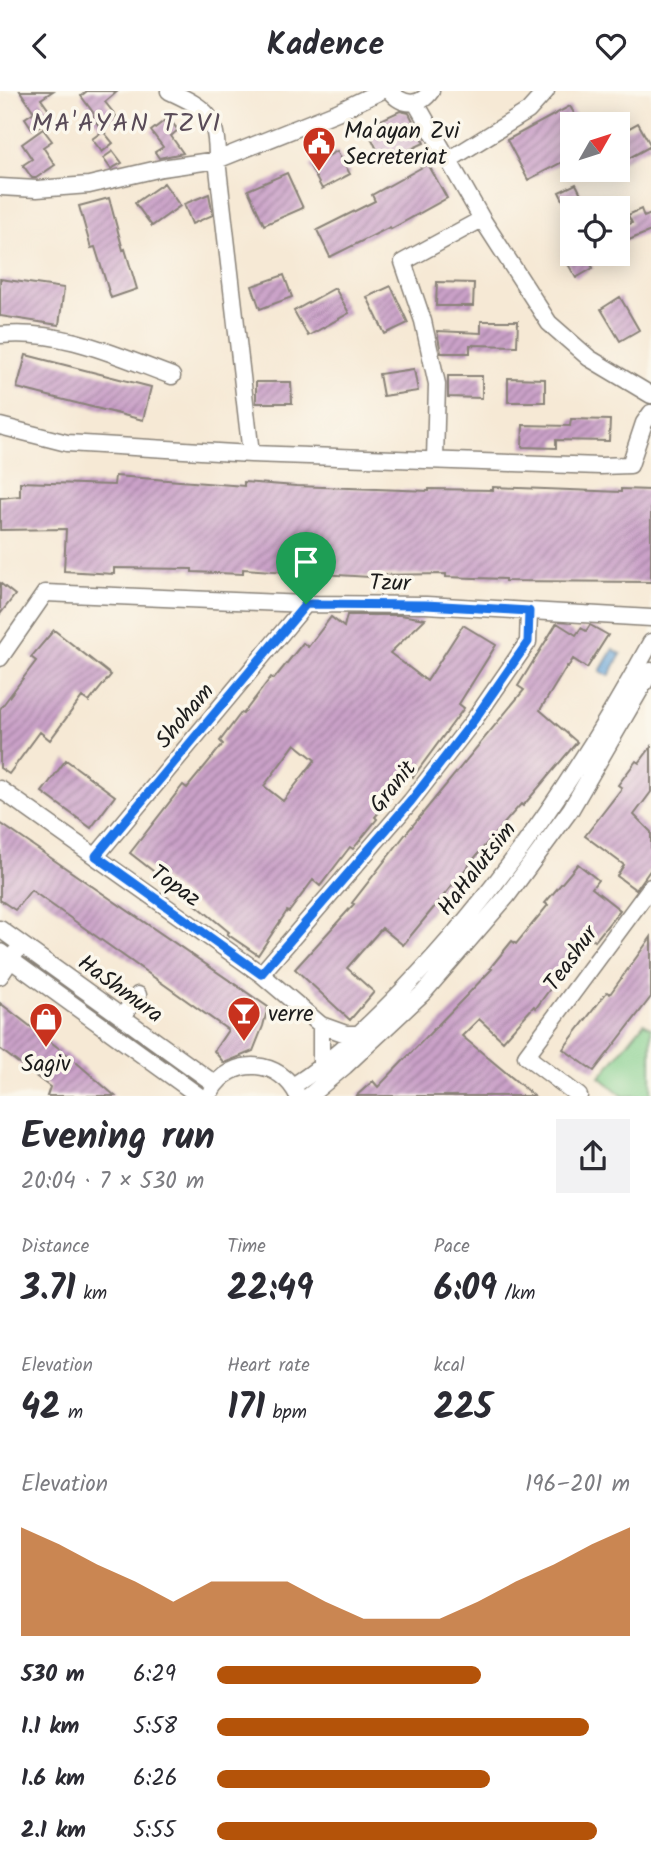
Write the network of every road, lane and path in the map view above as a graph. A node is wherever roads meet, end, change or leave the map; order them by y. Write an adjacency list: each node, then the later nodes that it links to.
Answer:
1 (169, 91): 7 (street)
2 (381, 91): 7 (street)
3 (390, 91): 6 (street)
4 (431, 91): 6 (street)
5 (546, 91): 8 (street)
6 (416, 103): 8 (street)
7 (217, 160): 9 (street); 16 (street)
8 (449, 160): 10 (street)
9 (0, 187)
10 (482, 219): 13 (street); 17 (street)
11 (0, 335): 12 (street)
12 (172, 376)
13 (651, 395)
14 (651, 413): 17 (street)
15 (0, 426): 16 (street)
16 (251, 454): 17 (street)
17 (435, 459)
18 (306, 604): 19 (street, Tzur); 22 (street, Tzur); 25 (street, Shoham)
19 (529, 611): 20 (street, Tzur); 30 (street, Granit)
20 (651, 618)
21 (651, 642): 35 (street, HaHalutsim)
22 (0, 658)
23 (651, 671): 40 (street, HaHalutsim)
24 (0, 789): 25 (street, Topaz)
25 (96, 856): 30 (street, Topaz)
26 (651, 887): 41 (street, Teashur)
27 (0, 929): 28 (street, HaShmura)
28 (22, 945): 29 (street); 33 (street, HaShmura)
29 (6, 956): 31 (street); 39 (street, HaShmura)
30 (261, 974): 34 (street, Topaz)
31 (0, 976)
32 (138, 995): 33 (street)
33 (122, 1017): 37 (street, HaShmura)
34 (321, 1025): 35 (street, Topaz); 36 (street)
35 (359, 1034): 36 (street, HaHalutsim)
36 (321, 1066): 38 (street, HaHalutsim)
37 (211, 1090): 38 (street)
38 (296, 1091)
39 (199, 1096)
40 (309, 1096)
41 (579, 1096)

